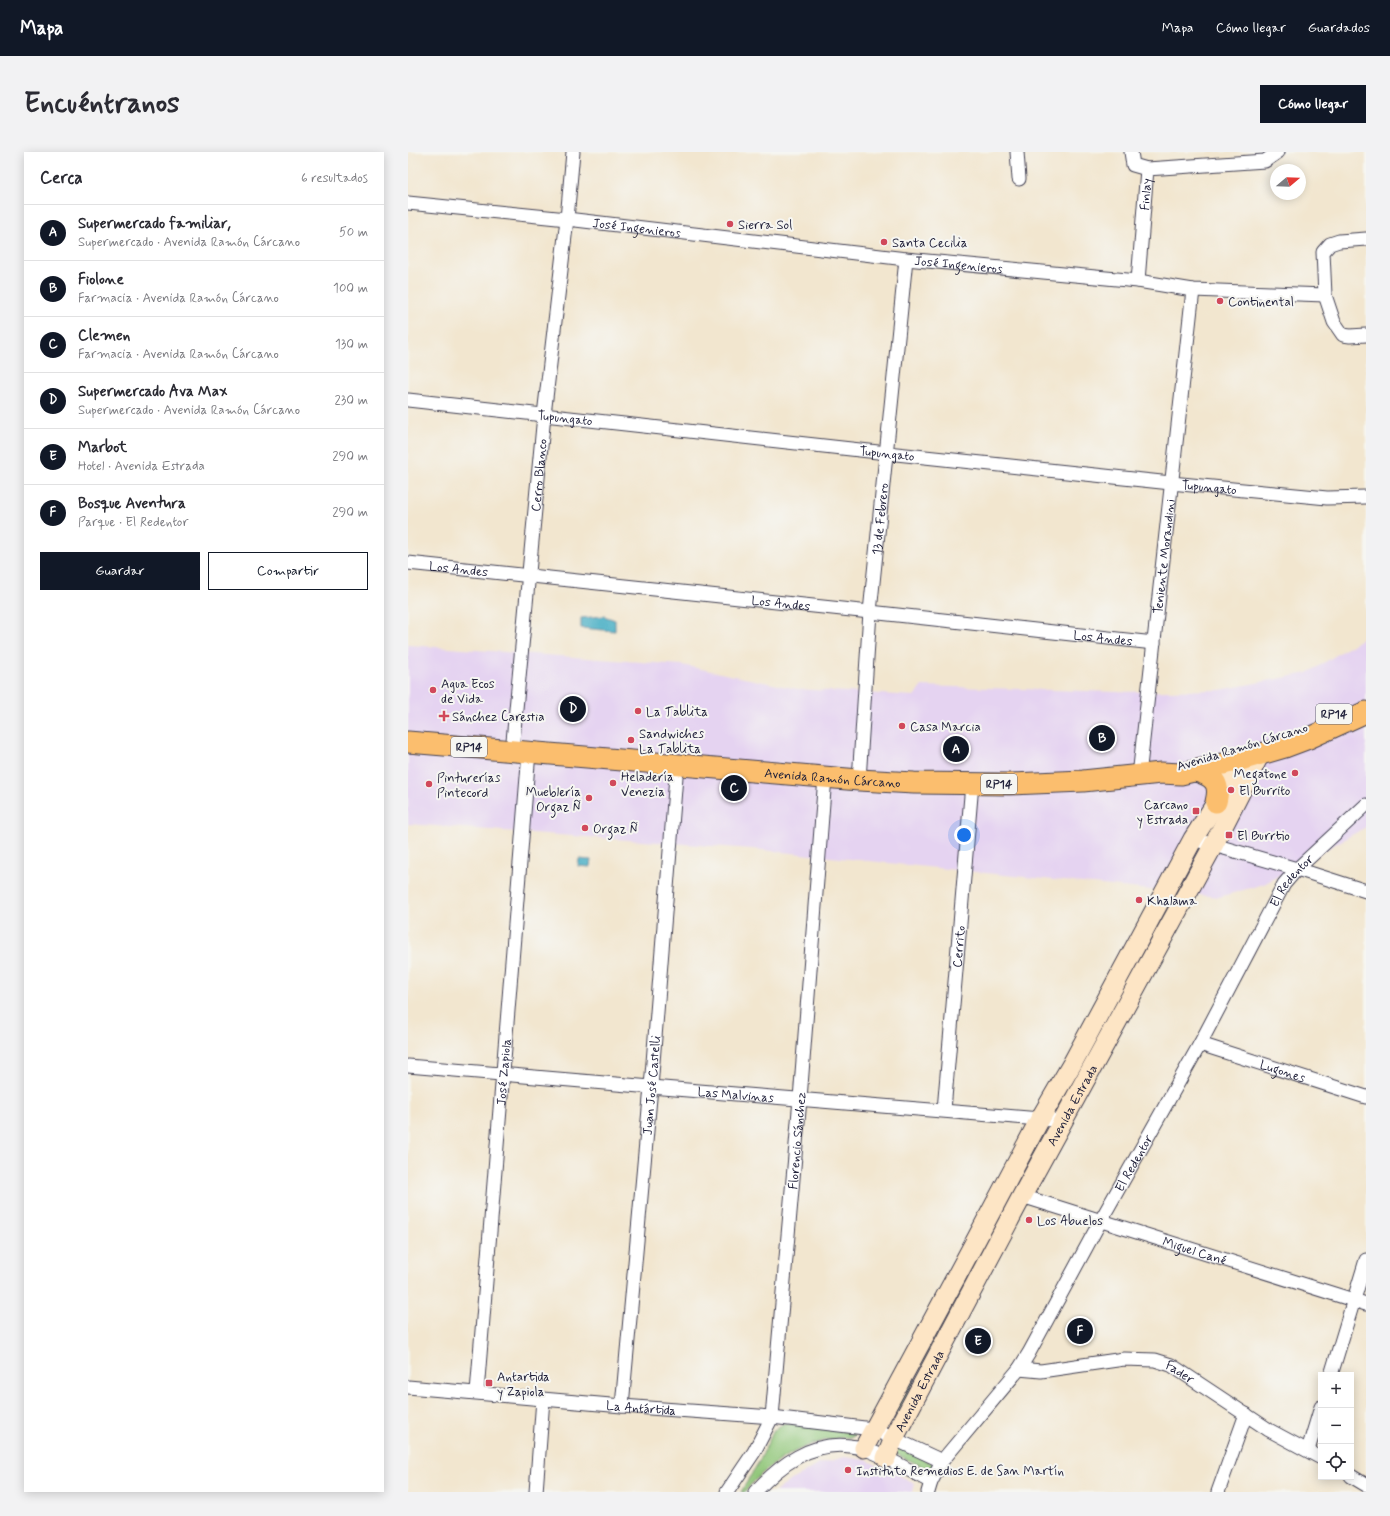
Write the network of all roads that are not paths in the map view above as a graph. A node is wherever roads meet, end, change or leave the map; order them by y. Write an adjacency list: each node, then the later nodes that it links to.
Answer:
1 (573, 152): 8 (street, Cerro Blanco)
2 (1017, 152): 6 (street)
3 (1131, 152): 5 (street)
4 (1278, 152): 5 (street, Finlay)
5 (1147, 169): 11 (street, Finlay)
6 (1018, 179)
7 (408, 203): 8 (street, José Ingenieros)
8 (567, 219): 10 (street, José Ingenieros); 16 (street, Cerro Blanco)
9 (1366, 239): 13 (street)
10 (906, 259): 11 (street, José Ingenieros); 17 (street, 13 de Febrero)
11 (1138, 281): 12 (street, José Ingenieros)
12 (1193, 290): 13 (street, José Ingenieros); 18 (street, Teniente Morandini)
13 (1325, 296): 14 (street)
14 (1366, 336)
15 (408, 400): 16 (street, Tupungato)
16 (544, 415): 17 (street, Tupungato); 21 (street, Cerro Blanco)
17 (887, 453): 18 (street, Tupungato); 22 (street, 13 de Febrero)
18 (1171, 483): 19 (street, Tupungato); 23 (street, Teniente Morandini)
19 (1366, 497)
20 (408, 564): 21 (street, Los Andes)
21 (528, 577): 22 (street, Los Andes); 28 (street, Cerro Blanco)
22 (870, 612): 23 (street, Los Andes); 35 (street, 13 de Febrero)
23 (1154, 644): 33 (street, Teniente Morandini)
24 (1366, 699): 26 (main road, Avenida Ramón Cárcano / RP14)
25 (1366, 712): 29 (main road, Avenida Ramón Cárcano / RP14)
26 (1302, 728): 29 (main road); 32 (main road, Avenida Ramón Cárcano / RP14)
27 (408, 742): 28 (main road, Avenida Ramón Cárcano / RP14)
28 (521, 751): 30 (main road, Avenida Ramón Cárcano / RP14); 47 (street, José Zapiola)
29 (1252, 757): 31 (main road, Avenida Ramón Cárcano / RP14); 37 (main road, Avenida Estrada); 40 (main road, Avenida Estrada)
30 (677, 764): 34 (main road, Avenida Ramón Cárcano / RP14); 48 (street, Juan José Castelli)
31 (1195, 771): 32 (main road, Avenida Ramón Cárcano / RP14); 37 (main road)
32 (1161, 773): 33 (main road, Avenida Ramón Cárcano / RP14)
33 (1138, 776): 36 (main road, Avenida Ramón Cárcano / RP14)
34 (825, 777): 35 (main road, Avenida Ramón Cárcano / RP14); 50 (street, Florencio Sánchez)
35 (859, 780): 36 (main road, Avenida Ramón Cárcano / RP14)
36 (972, 784): 51 (street, Cerrito)
37 (1216, 802): 39 (main road, Avenida Estrada)
38 (1366, 805): 41 (street, El Redentor)
39 (1193, 839): 40 (street); 44 (main road, Avenida Estrada)
40 (1214, 844): 41 (street); 46 (main road, Avenida Estrada)
41 (1297, 868): 42 (street); 43 (street, El Redentor)
42 (1366, 891)
43 (1200, 1044): 49 (street, Lugones); 55 (street, El Redentor)
44 (1072, 1064): 46 (street); 52 (main road, Avenida Estrada)
45 (408, 1066): 47 (street, Las Malvinas)
46 (1090, 1072): 53 (main road, Avenida Estrada)
47 (502, 1074): 48 (street, Las Malvinas); 63 (street, José Zapiola)
48 (651, 1088): 50 (street, Las Malvinas); 65 (street, Juan José Castelli)
49 (1366, 1097)
50 (800, 1099): 51 (street, Las Malvinas); 68 (street, Florencio Sánchez)
51 (944, 1110): 52 (street, Las Malvinas)
52 (1040, 1119): 53 (street, Las Malvinas); 56 (main road, Avenida Estrada)
53 (1064, 1121): 54 (main road, Avenida Estrada)
54 (1022, 1196): 55 (street, Miguel Cané); 57 (main road, Avenida Estrada)
55 (1101, 1220): 59 (street, Miguel Cané); 60 (street, El Redentor)
56 (977, 1238): 57 (main road); 69 (main road, Avenida Estrada)
57 (996, 1247): 70 (main road, Avenida Estrada)
58 (1366, 1260): 59 (street)
59 (1360, 1303): 61 (street)
60 (1019, 1369): 67 (street, Fader); 75 (street, El Redentor)
61 (1332, 1372)
62 (408, 1387): 63 (street, La Antártida)
63 (477, 1392): 64 (street, La Antártida)
64 (543, 1399): 65 (street, La Antártida); 79 (street)
65 (622, 1406): 68 (street, La Antártida)
66 (1321, 1408): 72 (street)
67 (1246, 1414): 72 (street, Fader); 82 (street)
68 (772, 1417): 69 (street, La Antártida); 80 (street, Florencio Sánchez)
69 (874, 1429): 70 (street); 71 (main road, Avenida Estrada)
70 (894, 1438): 74 (main road, Avenida Estrada); 75 (street)
71 (864, 1448): 74 (street); 81 (street)
72 (1308, 1450): 73 (street, Fader)
73 (1318, 1456)
74 (886, 1458): 78 (street)
75 (942, 1461): 78 (street, El Redentor)
76 (1354, 1478): 77 (street)
77 (1366, 1485)
78 (930, 1487)
79 (536, 1492)
80 (727, 1492)
81 (755, 1492)
82 (1218, 1492)

